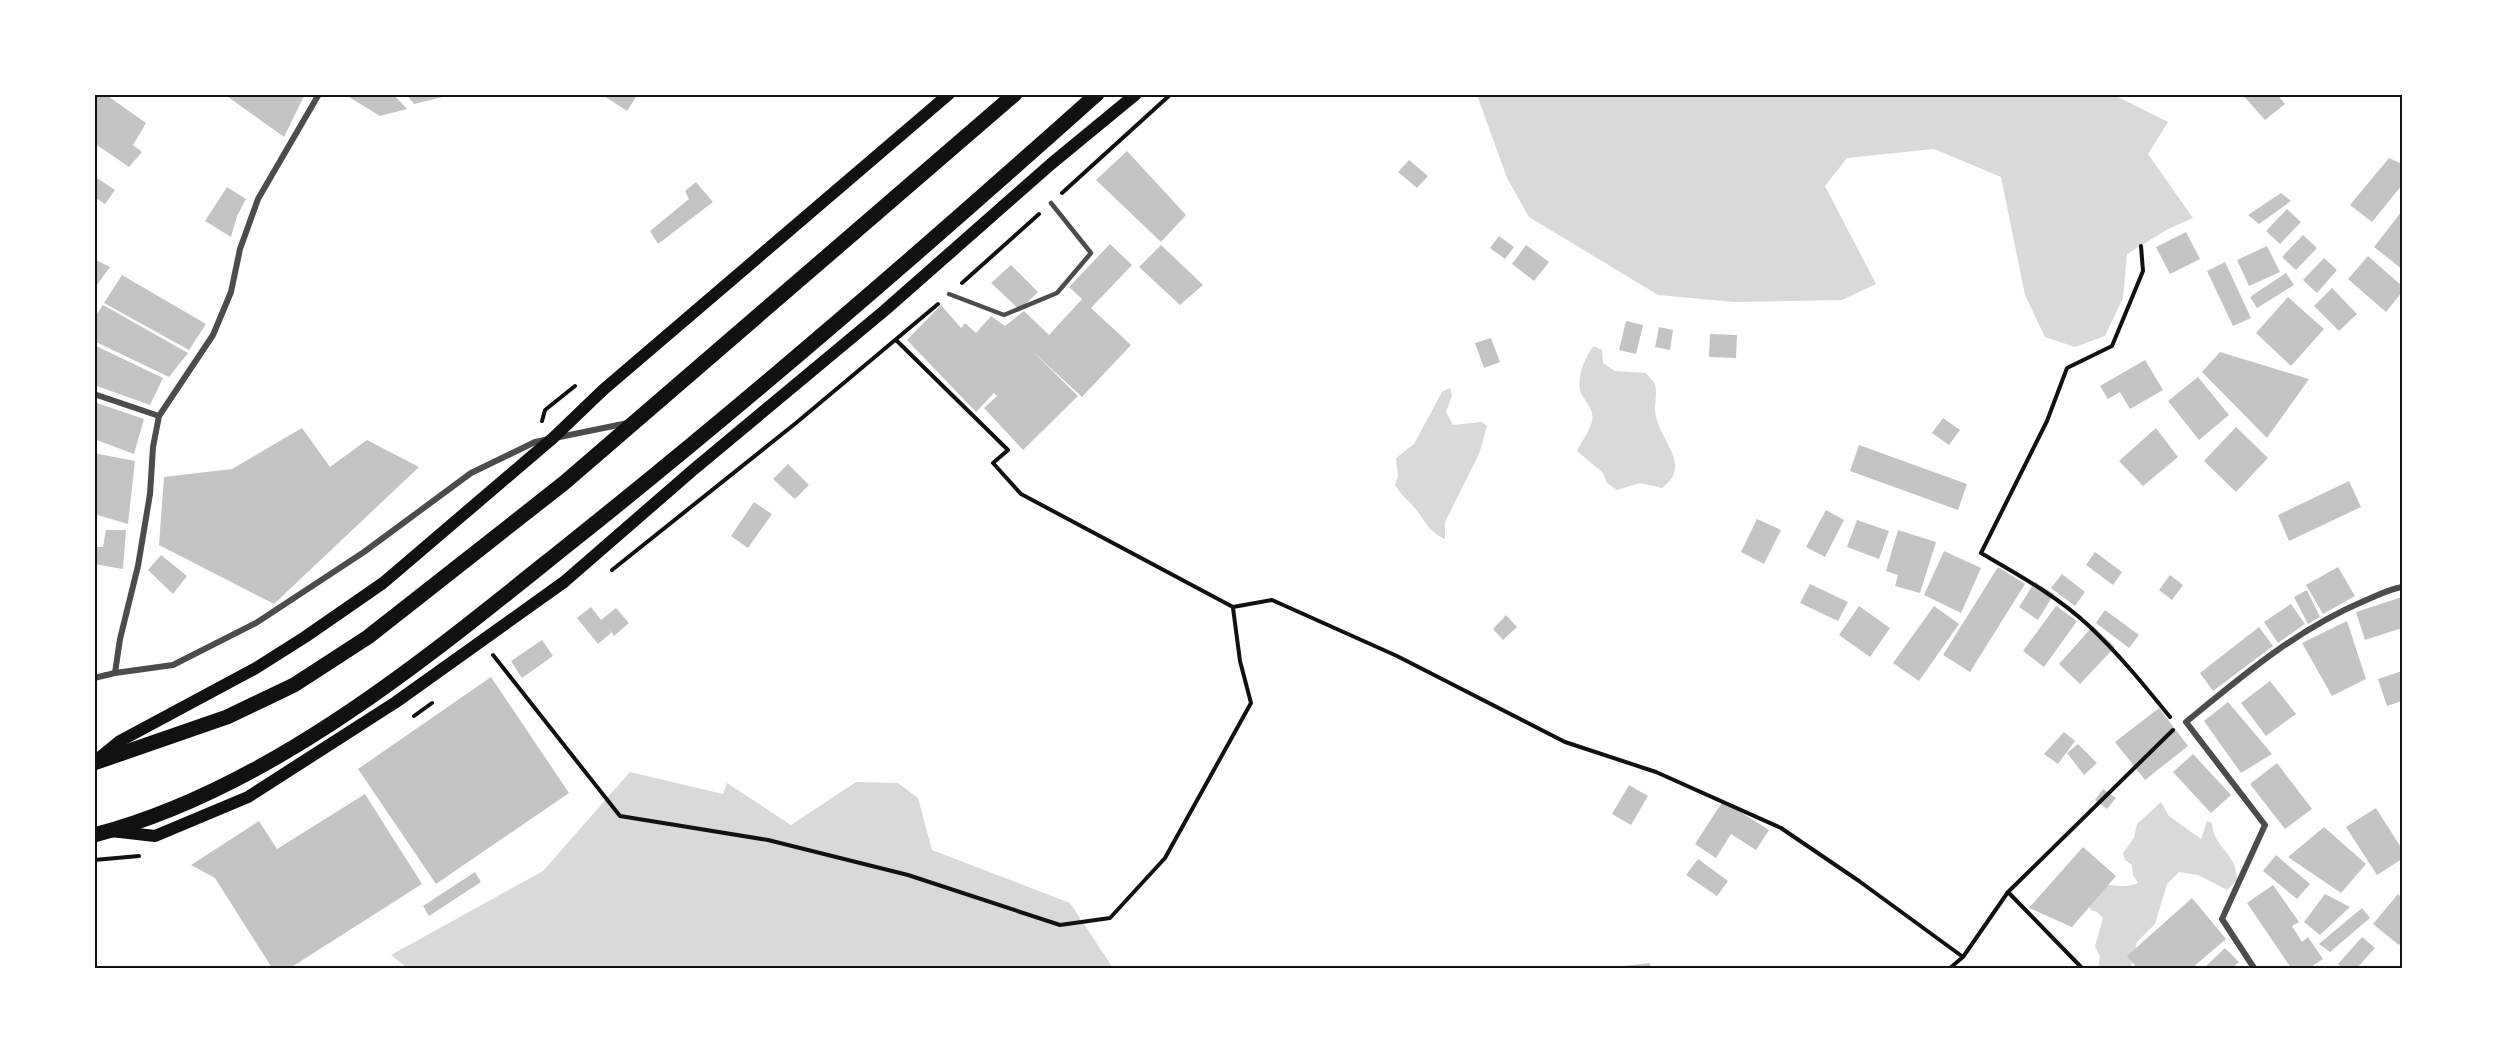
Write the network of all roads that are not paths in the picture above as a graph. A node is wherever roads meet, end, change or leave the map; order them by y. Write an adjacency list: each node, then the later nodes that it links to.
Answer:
1 (319, 94): 9 (street)
2 (949, 94): 11 (main road)
3 (1015, 94): 10 (main road)
4 (1097, 94): 16 (main road)
5 (1136, 94): 16 (main road)
6 (1051, 203): 7 (lane)
7 (949, 294)
8 (94, 394): 9 (street)
9 (159, 416): 13 (street)
10 (637, 421): 11 (street); 15 (main road)
11 (553, 438): 13 (street); 15 (main road)
12 (2403, 587): 18 (street)
13 (115, 673): 14 (street)
14 (94, 678)
15 (94, 762)
16 (111, 831): 17 (main road)
17 (94, 835)
18 (2254, 969)

